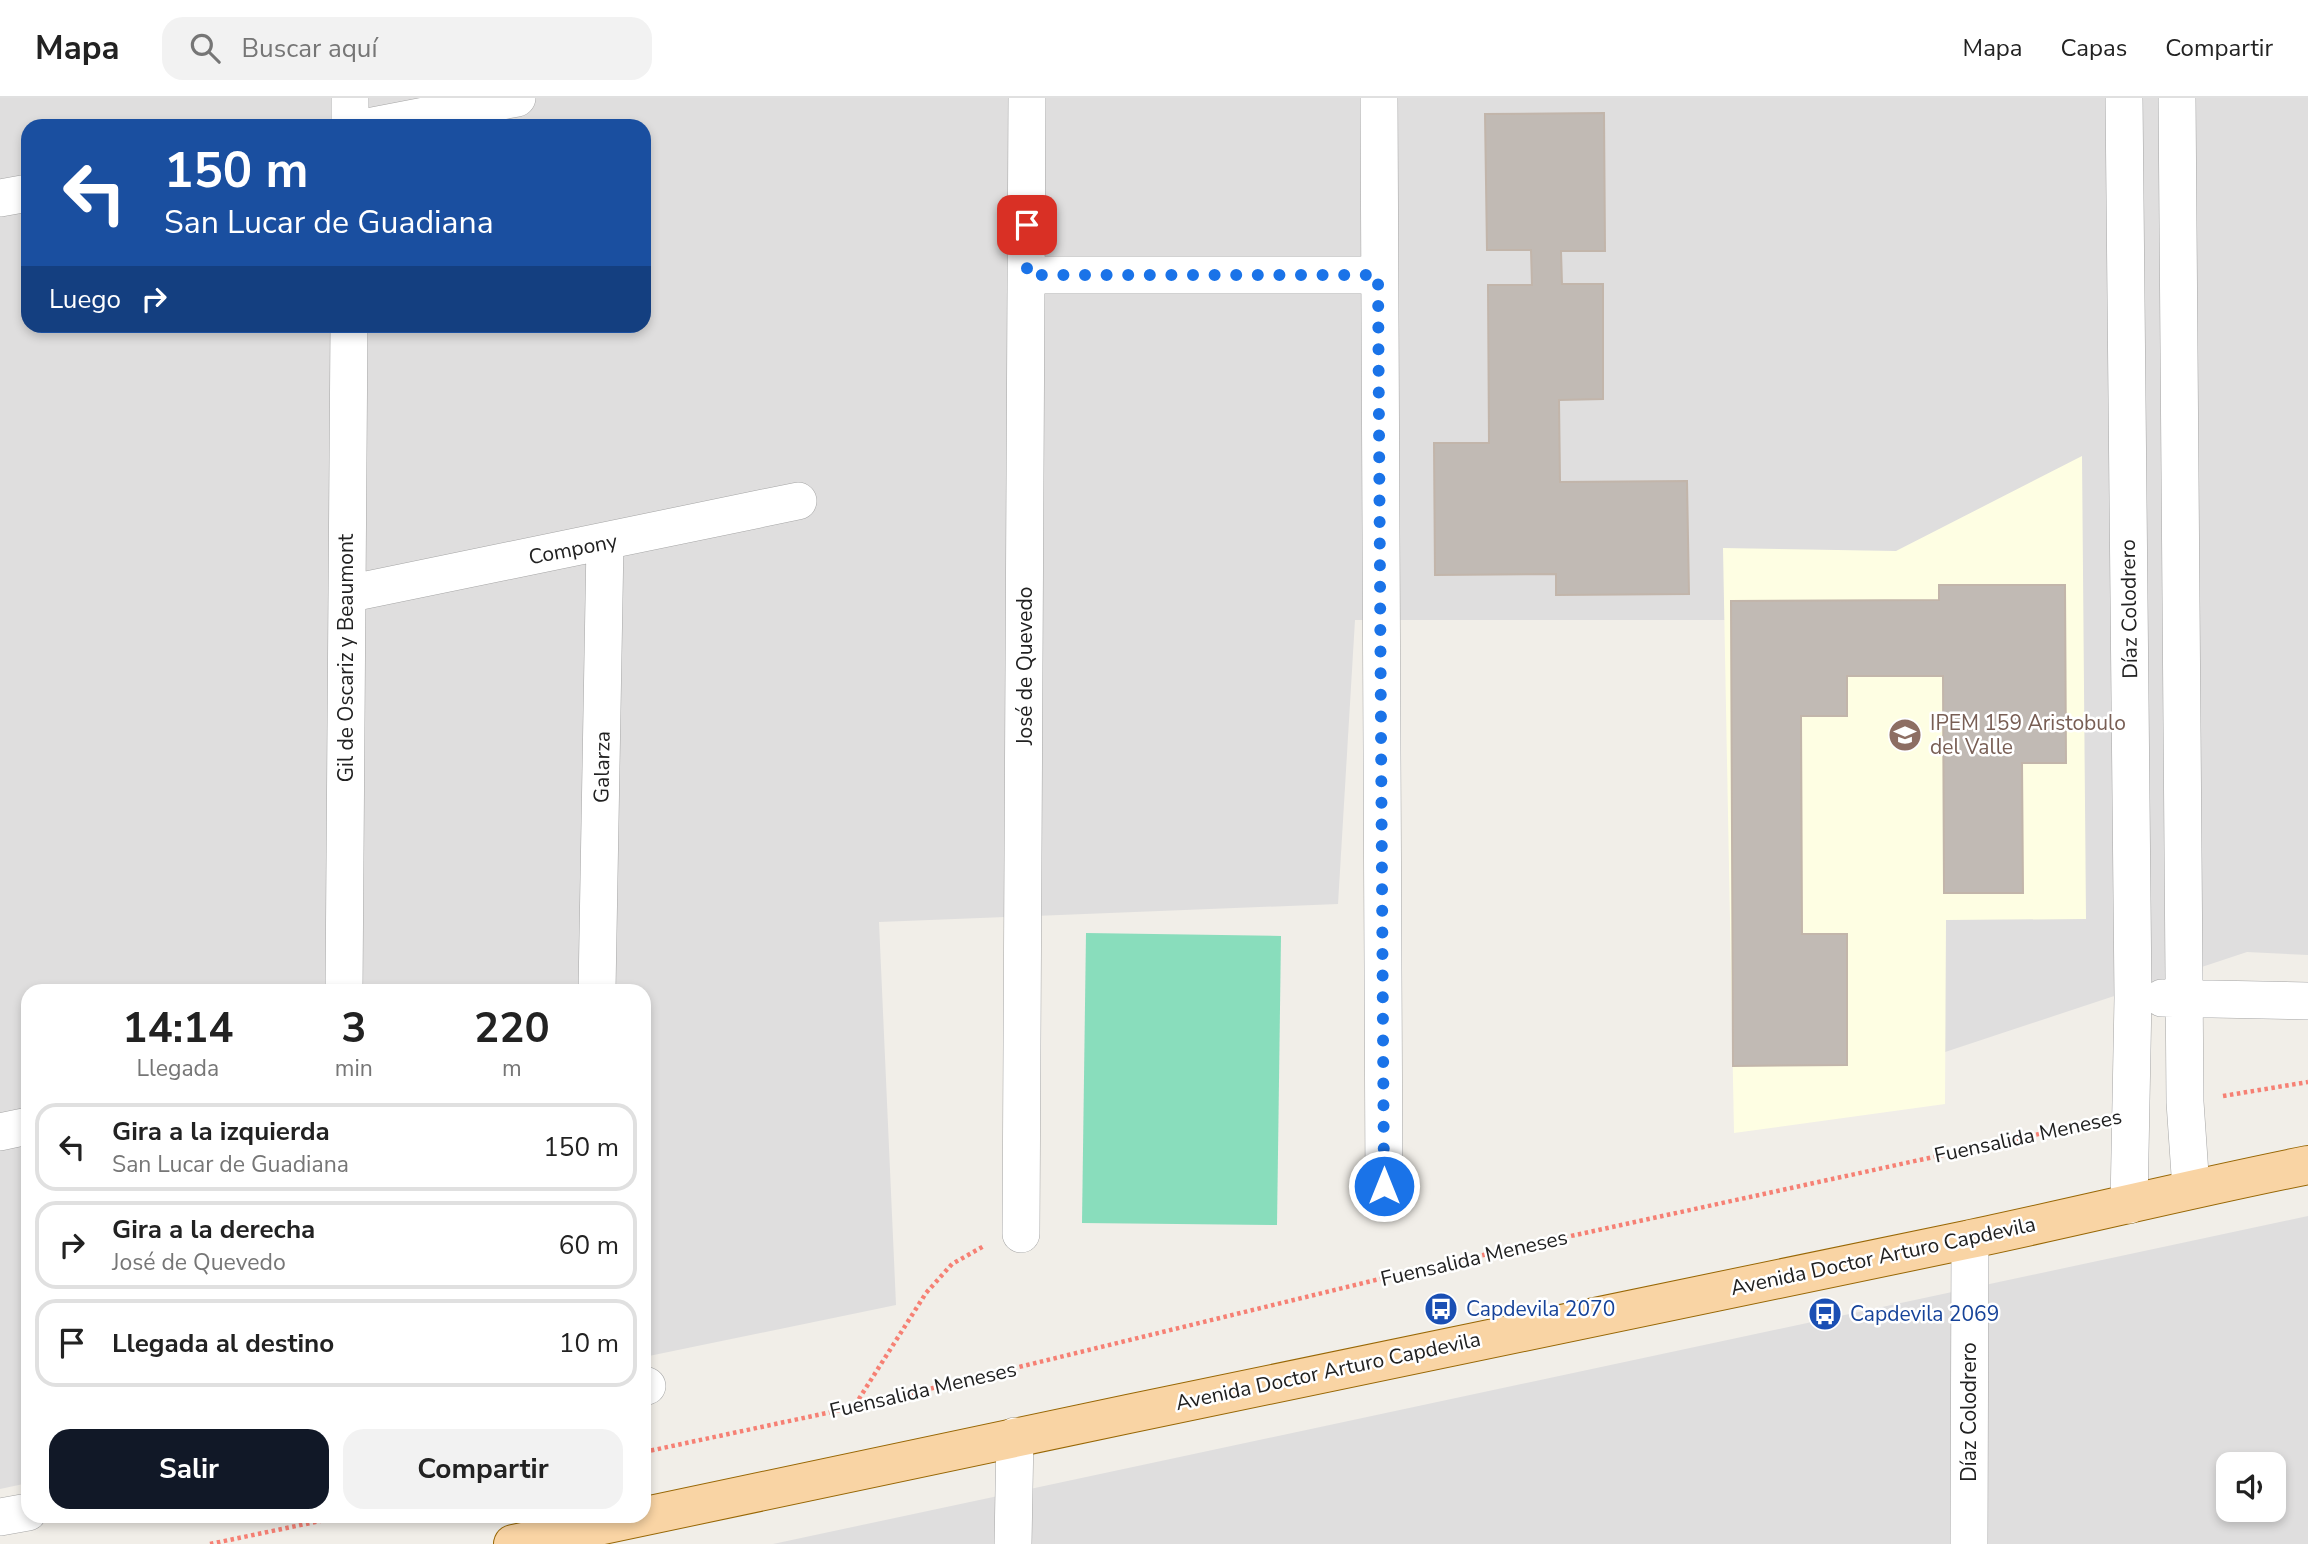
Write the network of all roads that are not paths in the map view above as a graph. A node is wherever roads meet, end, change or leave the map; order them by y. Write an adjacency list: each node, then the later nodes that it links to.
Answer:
1 (517, 98): 6 (street)
2 (1027, 98): 9 (street, José de Quevedo)
3 (1379, 98): 10 (street)
4 (2124, 98): 17 (street, Díaz Colodrero)
5 (2177, 98): 18 (street)
6 (360, 114)
7 (21, 194): 8 (street)
8 (0, 198)
9 (1027, 275): 10 (street); 26 (street, José de Quevedo)
10 (1378, 275): 23 (street)
11 (349, 333): 14 (street, Gil de Oscariz y Beaumont)
12 (798, 501): 13 (street, Compony)
13 (605, 543): 14 (street, Compony); 16 (street, Galarza)
14 (347, 594): 15 (street, Gil de Oscariz y Beaumont)
15 (344, 984)
16 (597, 984)
17 (2133, 998): 18 (street); 25 (street, Díaz Colodrero)
18 (2185, 998): 19 (street); 24 (street)
19 (2308, 1002)
20 (21, 1128): 21 (street)
21 (0, 1132)
22 (2308, 1165): 24 (main road, Avenida Doctor Arturo Capdevila)
23 (1384, 1186)
24 (2191, 1189): 25 (main road, Avenida Doctor Arturo Capdevila)
25 (2129, 1205): 27 (main road, Avenida Doctor Arturo Capdevila)
26 (1021, 1234)
27 (1970, 1239): 28 (main road, Avenida Doctor Arturo Capdevila); 35 (street, Díaz Colodrero)
28 (1016, 1436): 30 (main road, Avenida Doctor Arturo Capdevila); 34 (street)
29 (21, 1513): 31 (street)
30 (651, 1514)
31 (0, 1517)
32 (611, 1523): 33 (main road, Avenida Doctor Arturo Capdevila)
33 (513, 1544)
34 (1013, 1544)
35 (1969, 1544)

